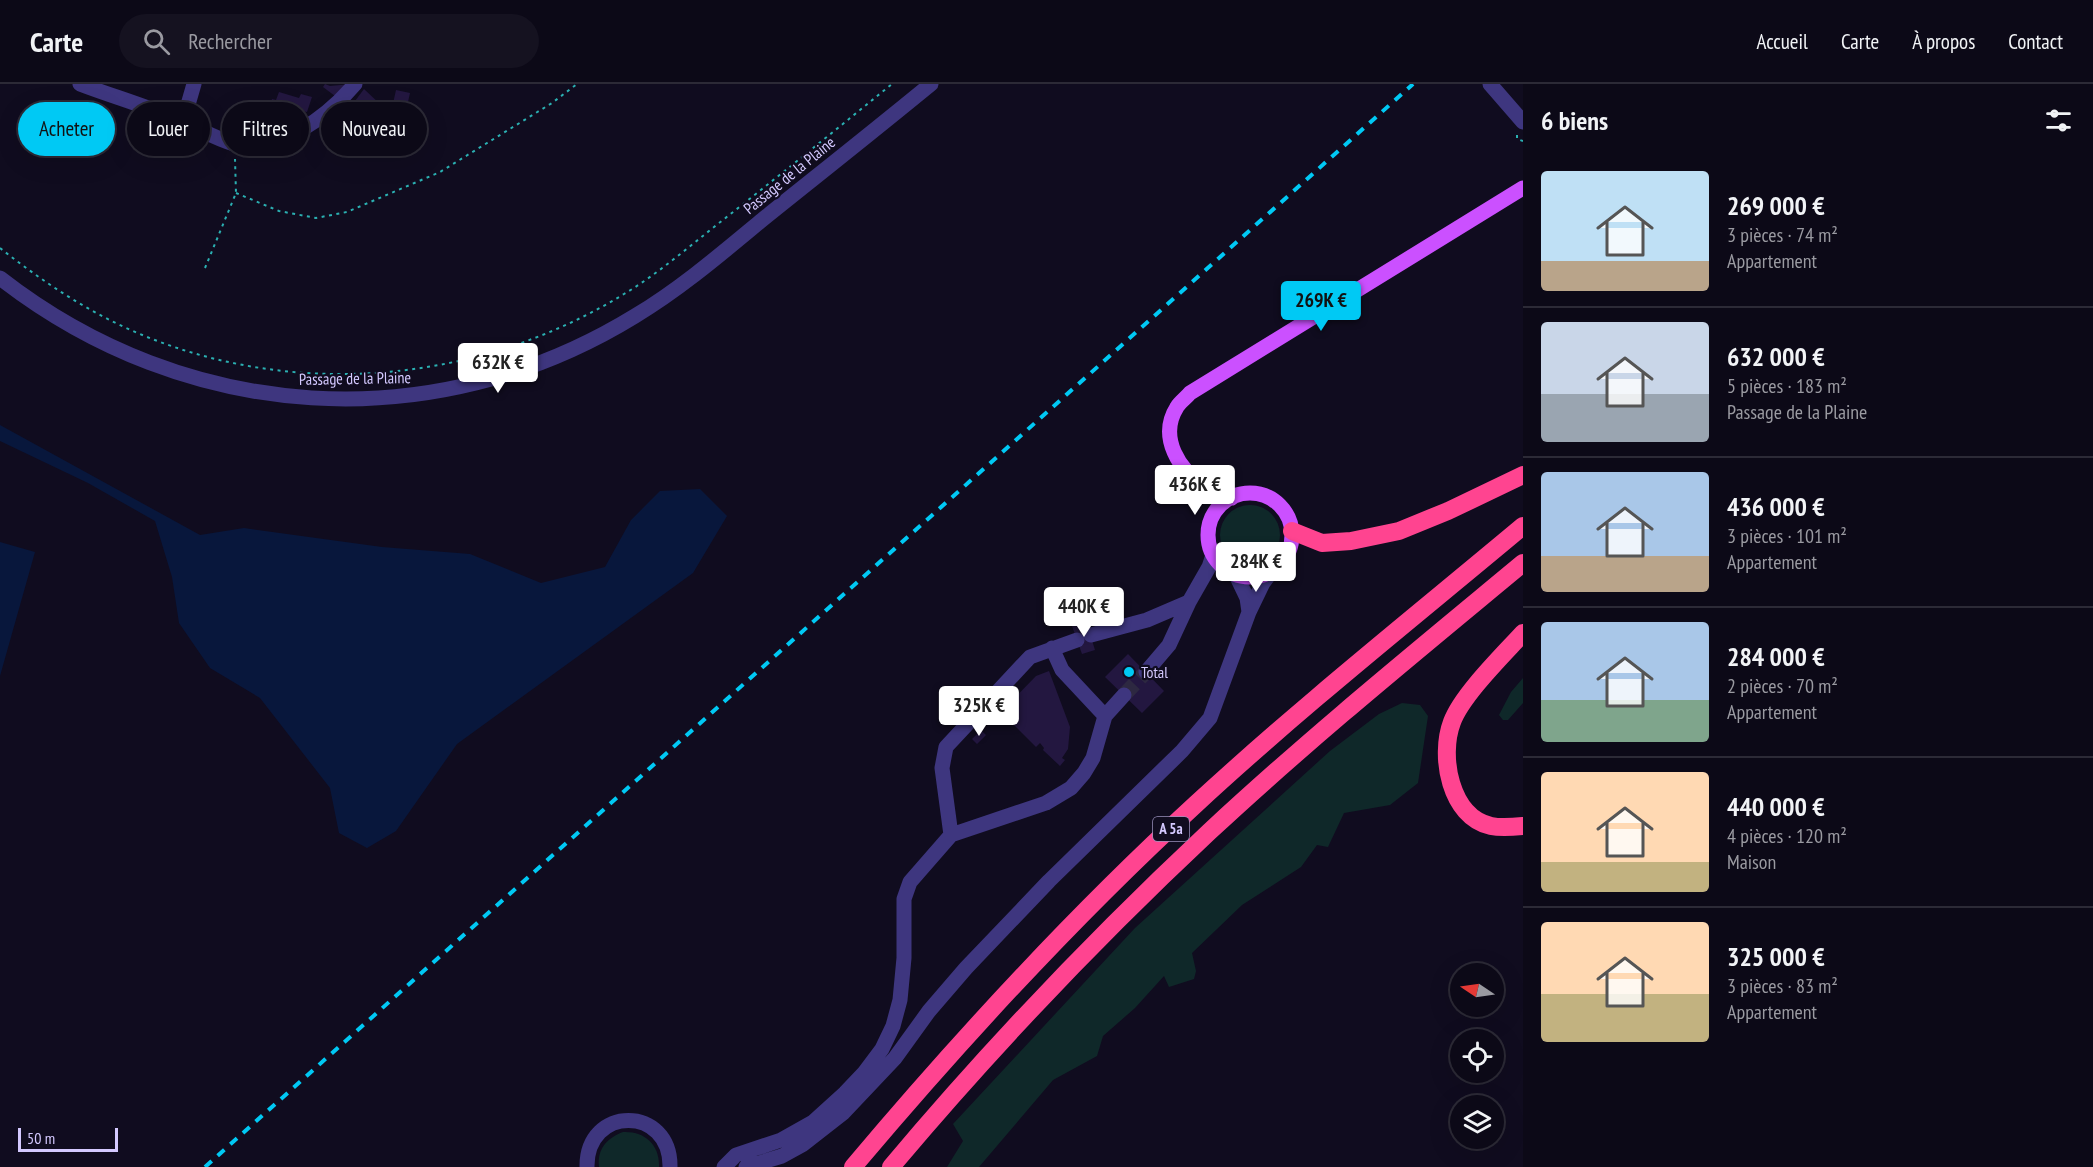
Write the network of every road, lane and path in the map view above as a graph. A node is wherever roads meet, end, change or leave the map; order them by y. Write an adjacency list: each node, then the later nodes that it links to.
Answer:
1 (80, 84): 8 (street)
2 (194, 84): 9 (street)
3 (355, 84): 11 (street)
4 (577, 84): 14 (path)
5 (892, 84): 15 (path)
6 (931, 84): 17 (street, Passage de la Plaine)
7 (1490, 84): 10 (street)
8 (129, 102)
9 (189, 102)
10 (1523, 122)
11 (309, 123)
12 (234, 156): 14 (path)
13 (1523, 188): 19 (main road)
14 (236, 193): 16 (path)
15 (0, 248)
16 (205, 268)
17 (0, 279)
18 (1523, 475): 21 (highway)
19 (1232, 498): 21 (main road); 22 (main road)
20 (1523, 526): 39 (highway, A 5a)
21 (1292, 531): 24 (main road)
22 (1213, 555): 25 (main road); 26 (street)
23 (1523, 563): 40 (highway, A 5a)
24 (1271, 572): 25 (main road); 27 (street)
25 (1236, 575): 27 (street)
26 (1189, 602): 29 (street); 30 (street)
27 (1249, 612): 38 (street)
28 (1523, 633): 33 (highway)
29 (1052, 648): 32 (street); 34 (street)
30 (1146, 672)
31 (1124, 695): 32 (street)
32 (1105, 716): 34 (street)
33 (1523, 826)
34 (951, 835): 37 (street)
35 (587, 1167): 36 (street)
36 (670, 1167)
37 (724, 1167)
38 (746, 1167)
39 (853, 1167)
40 (891, 1167)

